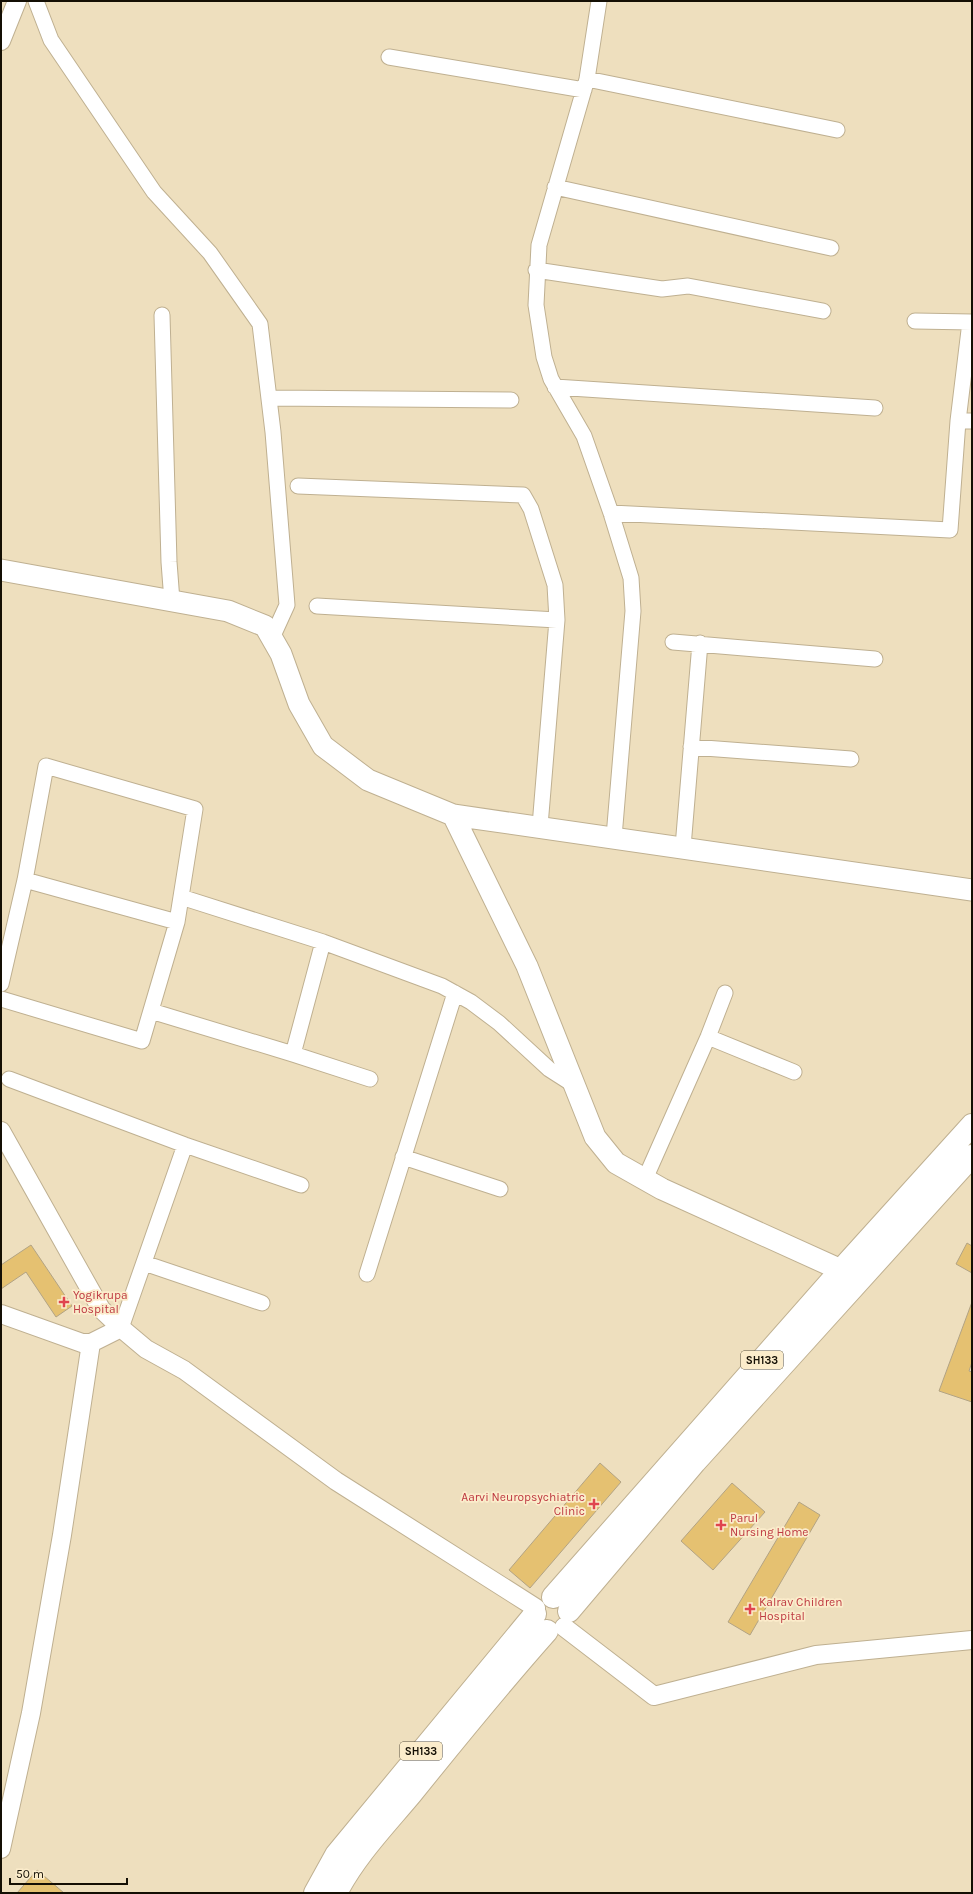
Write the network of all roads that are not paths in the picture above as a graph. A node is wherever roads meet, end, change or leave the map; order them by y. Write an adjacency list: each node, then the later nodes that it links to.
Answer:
1 (17, 1): 4 (street)
2 (36, 1): 16 (street)
3 (599, 1): 6 (street)
4 (1, 41)
5 (389, 57): 6 (street)
6 (585, 85): 7 (street); 8 (street)
7 (837, 130)
8 (555, 188): 9 (street); 10 (street)
9 (831, 248)
10 (536, 270): 11 (street); 15 (street)
11 (823, 311)
12 (162, 315): 23 (street)
13 (915, 321): 14 (street)
14 (971, 322): 19 (street)
15 (555, 387): 18 (street); 21 (street)
16 (269, 398): 17 (street); 26 (street)
17 (511, 400)
18 (875, 408)
19 (965, 421): 21 (street)
20 (298, 486): 25 (street)
21 (611, 513): 34 (street)
22 (1, 570): 23 (main road)
23 (172, 601): 26 (main road)
24 (317, 606): 25 (street)
25 (557, 620): 33 (street)
26 (272, 638): 32 (main road)
27 (673, 642): 28 (street)
28 (700, 643): 29 (street); 30 (street)
29 (875, 659)
30 (691, 747): 31 (street); 35 (street)
31 (851, 759)
32 (453, 815): 33 (main road); 51 (main road)
33 (540, 826): 34 (main road)
34 (614, 837): 35 (main road)
35 (683, 847): 37 (main road)
36 (24, 880): 38 (street); 39 (street); 41 (street)
37 (972, 890)
38 (181, 897): 39 (street); 40 (street)
39 (177, 922): 45 (street)
40 (323, 942): 42 (street); 47 (street)
41 (1, 984)
42 (455, 993): 51 (street); 56 (street)
43 (725, 994): 46 (street)
44 (1, 999): 45 (street)
45 (151, 1011): 47 (street)
46 (708, 1037): 48 (street); 57 (street)
47 (294, 1054): 50 (street)
48 (794, 1072)
49 (9, 1079): 54 (street)
50 (370, 1079)
51 (574, 1085): 57 (main road)
52 (972, 1125): 62 (main road, SH133)
53 (1, 1131): 65 (street)
54 (186, 1145): 58 (street); 60 (street)
55 (972, 1156): 62 (main road)
56 (403, 1157): 59 (street); 61 (street)
57 (644, 1179): 62 (main road)
58 (300, 1185)
59 (500, 1189)
60 (144, 1263): 63 (street); 65 (street)
61 (368, 1274)
62 (848, 1277): 67 (main road, SH133)
63 (262, 1303)
64 (1, 1314): 66 (street)
65 (121, 1328): 66 (street); 67 (street)
66 (91, 1343): 69 (street)
67 (551, 1615): 68 (street); 70 (main road, SH133)
68 (972, 1640)
69 (1, 1849)
70 (344, 1860): 71 (main road, SH133); 72 (main road)
71 (315, 1893)
72 (336, 1893)

